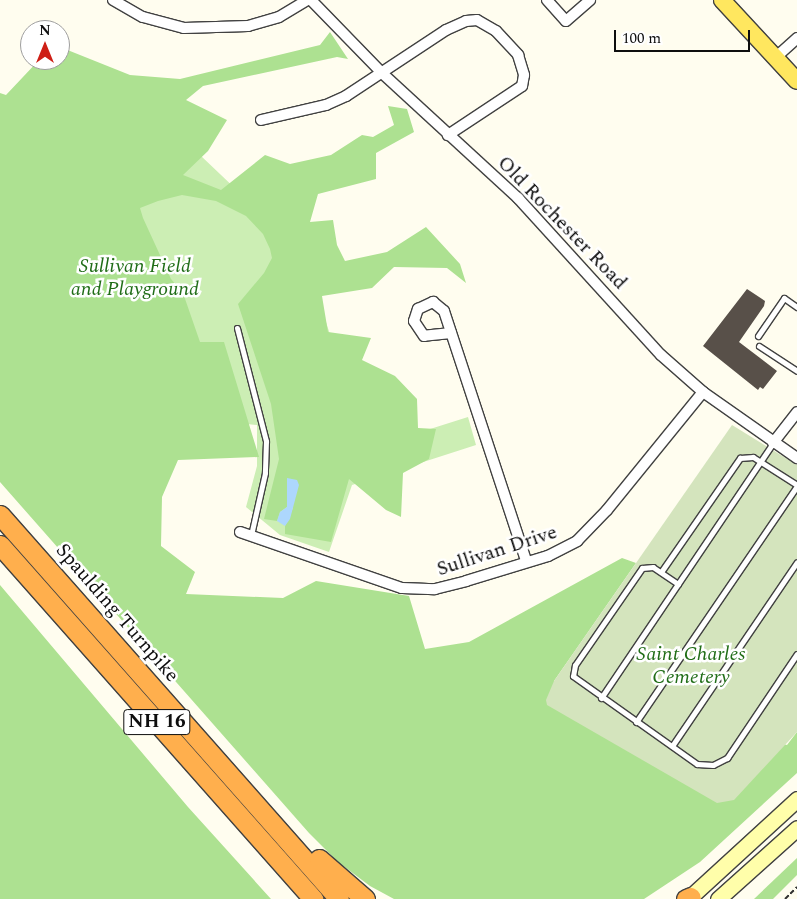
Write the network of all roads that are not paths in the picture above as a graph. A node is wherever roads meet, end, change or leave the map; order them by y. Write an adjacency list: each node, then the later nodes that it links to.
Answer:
1 (113, 0): 2 (street)
2 (309, 0): 8 (street, Old Rochester Road)
3 (547, 0): 4 (street)
4 (590, 0)
5 (722, 0): 7 (main road)
6 (797, 38): 7 (street)
7 (775, 58): 9 (main road)
8 (382, 73): 10 (street); 11 (street, Old Rochester Road); 11 (street)
9 (797, 81)
10 (261, 120)
11 (448, 135): 18 (street, Old Rochester Road)
12 (797, 308): 15 (lane)
13 (237, 328): 26 (lane)
14 (451, 333): 28 (street)
15 (758, 336)
16 (759, 346): 17 (lane)
17 (797, 371)
18 (703, 392): 20 (street, Old Rochester Road); 28 (street, Sullivan Drive)
19 (797, 412): 20 (street)
20 (773, 443): 21 (street, Old Rochester Road); 22 (lane)
21 (797, 458)
22 (762, 462): 23 (lane); 30 (lane); 31 (lane)
23 (797, 486): 34 (lane)
24 (0, 514): 37 (highway, Spaulding Turnpike / NH 16)
25 (240, 532): 26 (street, Sullivan Drive)
26 (251, 535): 28 (street, Sullivan Drive)
27 (0, 545): 40 (highway, Spaulding Turnpike / NH 16)
28 (526, 561)
29 (797, 562): 35 (lane)
30 (661, 572): 31 (lane); 33 (lane)
31 (678, 584): 33 (lane)
32 (797, 654): 35 (lane)
33 (601, 698): 34 (lane)
34 (636, 722): 35 (lane)
35 (672, 746)
36 (797, 799): 39 (main road)
37 (260, 809): 41 (highway, Spaulding Turnpike / NH 16); 42 (highway)
38 (797, 828): 43 (main road)
39 (688, 898)
40 (313, 899)
41 (339, 899)
42 (365, 899)
43 (718, 899)

